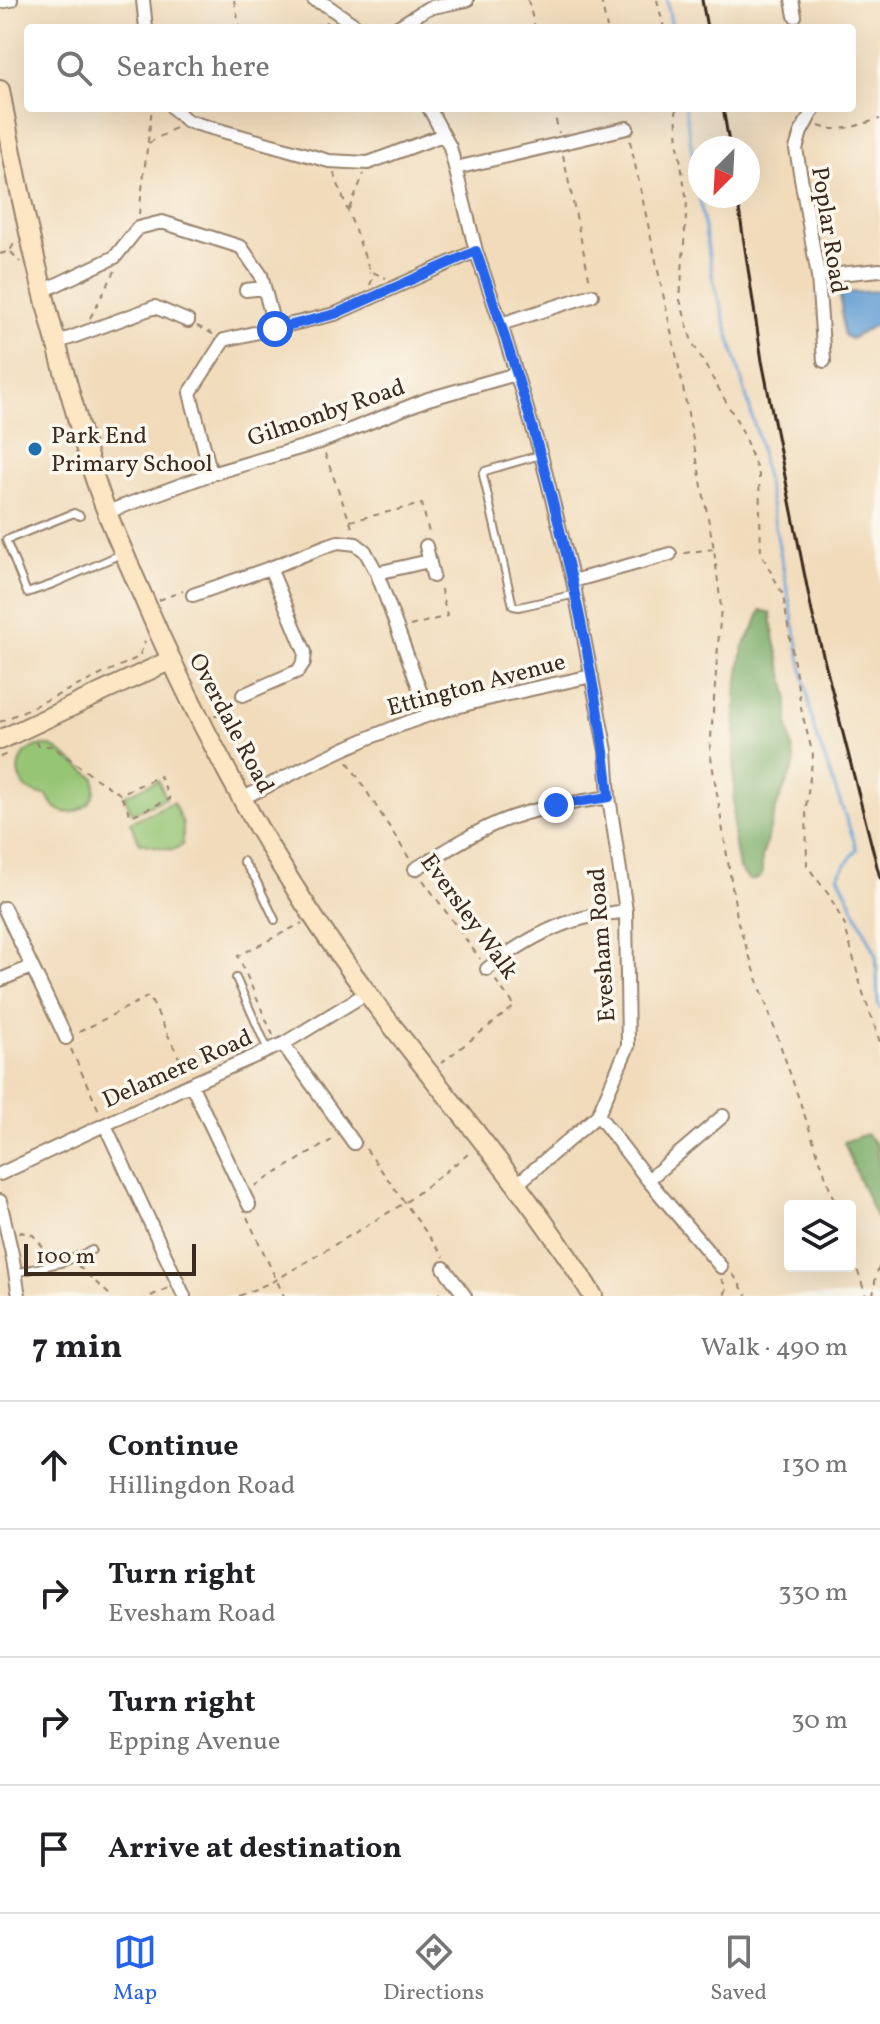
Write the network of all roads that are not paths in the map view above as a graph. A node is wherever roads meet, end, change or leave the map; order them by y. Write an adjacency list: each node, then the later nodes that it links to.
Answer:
1 (11, 0): 6 (street)
2 (143, 0): 9 (street)
3 (314, 0): 10 (street)
4 (467, 0): 7 (street)
5 (792, 0): 8 (street)
6 (0, 2)
7 (427, 4): 11 (street)
8 (795, 16)
9 (146, 24)
10 (353, 24)
11 (401, 24)
12 (0, 90): 24 (street, Overdale Road)
13 (177, 112): 17 (street)
14 (431, 112): 17 (street, Evesham Road)
15 (812, 112): 21 (street, Poplar Road)
16 (627, 128): 18 (street)
17 (443, 135): 18 (street, Evesham Road)
18 (456, 168): 19 (street, Evesham Road)
19 (476, 251): 28 (street, Evesham Road); 33 (street)
20 (880, 270): 21 (street)
21 (818, 276): 30 (street, Poplar Road)
22 (264, 288): 23 (street); 24 (street); 26 (street)
23 (246, 290)
24 (43, 291): 29 (street, Overdale Road)
25 (592, 295): 28 (street)
26 (271, 314)
27 (188, 321): 29 (street)
28 (501, 324): 31 (street, Evesham Road)
29 (56, 343): 34 (street, Overdale Road)
30 (824, 361)
31 (516, 374): 32 (street, Evesham Road); 33 (street, Gilmonby Road)
32 (541, 455): 43 (street, Evesham Road); 43 (lane)
33 (211, 474): 34 (street, Gilmonby Road)
34 (107, 512): 37 (street, Overdale Road)
35 (80, 516): 37 (lane)
36 (426, 546): 39 (street)
37 (124, 553): 45 (street, Overdale Road)
38 (670, 554): 43 (street)
39 (429, 561): 41 (street); 42 (street)
40 (270, 568): 41 (street); 44 (street); 47 (street)
41 (377, 573): 48 (street)
42 (433, 576)
43 (574, 587): 46 (street, Evesham Road)
44 (193, 595)
45 (171, 660): 49 (street); 51 (street, Overdale Road)
46 (592, 676): 48 (street, Ettington Avenue); 50 (street, Evesham Road)
47 (243, 695)
48 (429, 715): 51 (street, Ettington Avenue)
49 (0, 740)
50 (609, 797): 53 (street); 55 (street, Evesham Road)
51 (243, 798): 61 (street, Overdale Road)
52 (243, 861): 56 (lane)
53 (415, 869)
54 (4, 908): 57 (street)
55 (626, 911): 58 (street); 66 (street, Evesham Road)
56 (275, 920)
57 (31, 967): 60 (street); 62 (street)
58 (487, 969)
59 (236, 978): 64 (lane)
60 (0, 980)
61 (367, 993): 63 (street, Delamere Road); 72 (street, Overdale Road)
62 (66, 1038)
63 (283, 1044): 64 (street, Delamere Road); 69 (street)
64 (268, 1050): 65 (street, Delamere Road)
65 (191, 1084): 68 (street, Delamere Road); 74 (street)
66 (598, 1115): 71 (street); 72 (street, Evesham Road)
67 (723, 1116): 71 (street)
68 (105, 1125): 70 (street, Delamere Road); 81 (street)
69 (354, 1143)
70 (0, 1174)
71 (648, 1180): 77 (street)
72 (516, 1185): 83 (street, Overdale Road)
73 (0, 1201): 76 (street)
74 (249, 1205)
75 (92, 1250): 79 (lane)
76 (6, 1256): 79 (street)
77 (721, 1267)
78 (444, 1268): 82 (street)
79 (15, 1273): 80 (street)
80 (19, 1296)
81 (184, 1296)
82 (465, 1296)
83 (593, 1296)

